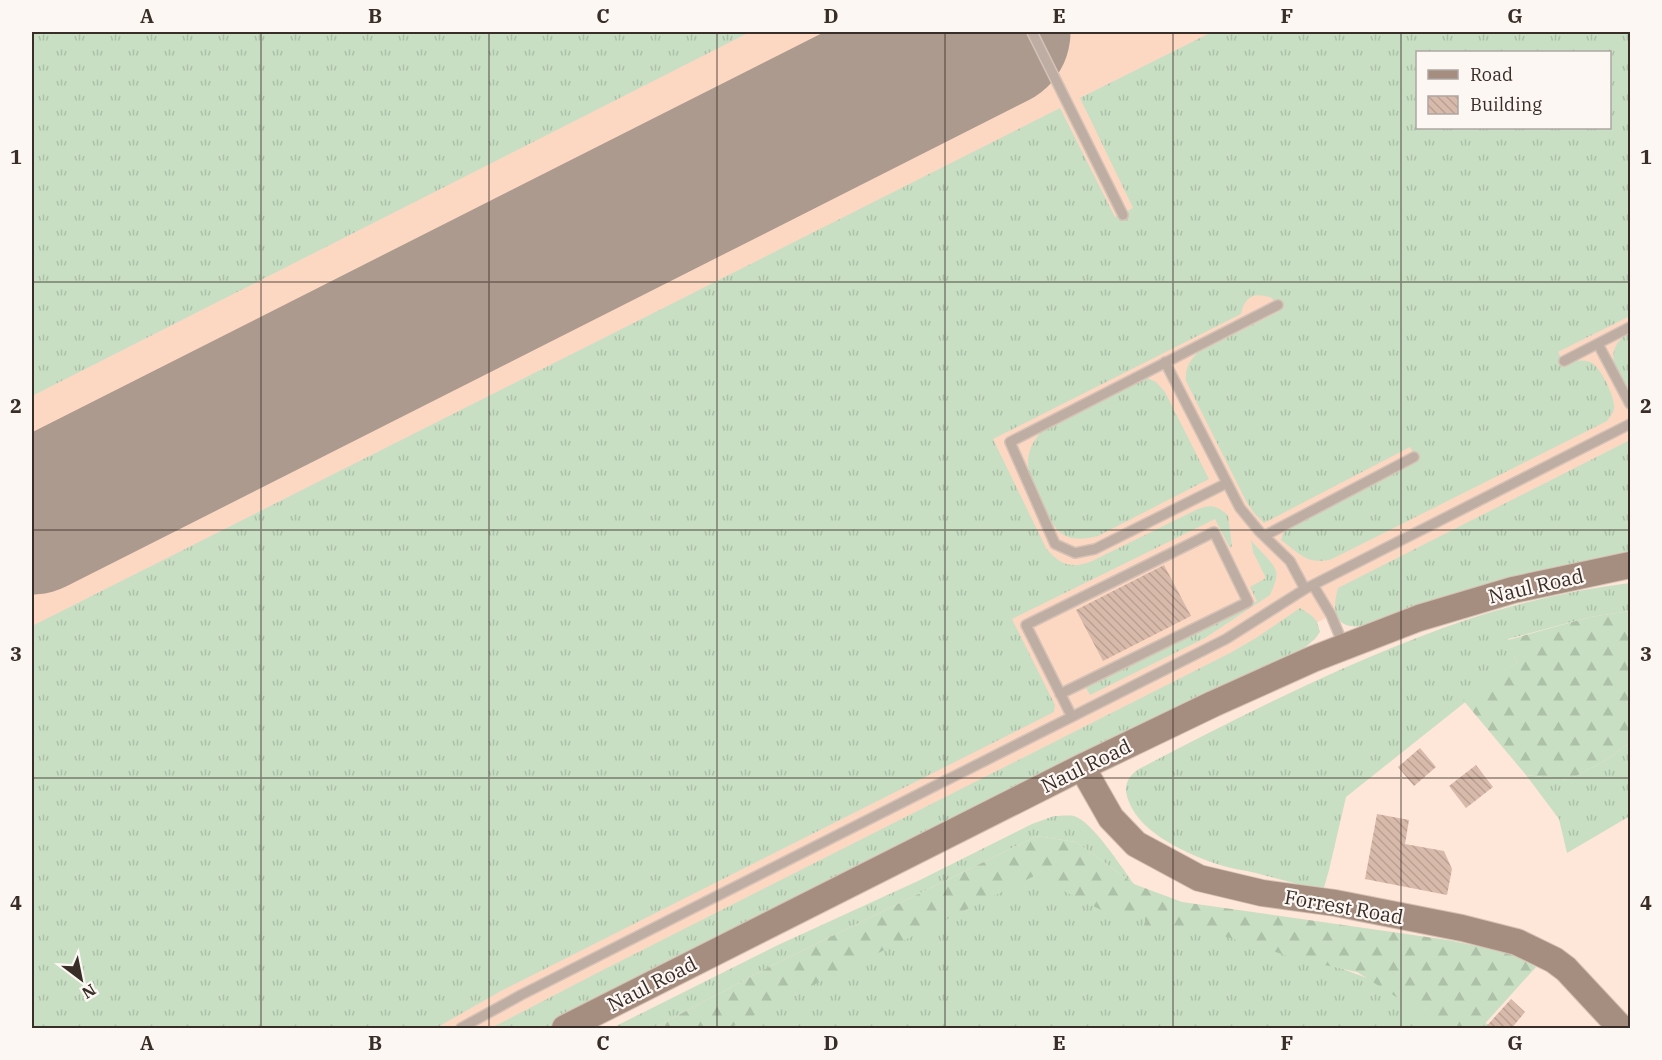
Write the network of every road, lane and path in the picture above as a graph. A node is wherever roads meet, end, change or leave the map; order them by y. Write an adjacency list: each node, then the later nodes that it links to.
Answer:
1 (1032, 32): 2 (lane)
2 (1124, 215)
3 (1278, 305): 7 (lane)
4 (1630, 327): 5 (lane)
5 (1598, 344): 6 (lane); 8 (lane)
6 (1564, 361)
7 (1165, 362): 11 (lane); 11 (lane)
8 (1630, 404)
9 (1630, 424): 14 (lane)
10 (1414, 457): 12 (lane)
11 (1227, 483): 12 (lane)
12 (1264, 536): 14 (lane)
13 (1630, 565): 15 (street, Naul Road)
14 (1309, 587): 15 (lane); 17 (lane)
15 (1344, 647): 18 (street, Naul Road)
16 (1060, 694): 16 (lane); 17 (lane)
17 (1072, 717): 19 (lane)
18 (1082, 767): 20 (street, Naul Road); 21 (street, Forrest Road)
19 (461, 1029)
20 (565, 1029)
21 (1621, 1029)

